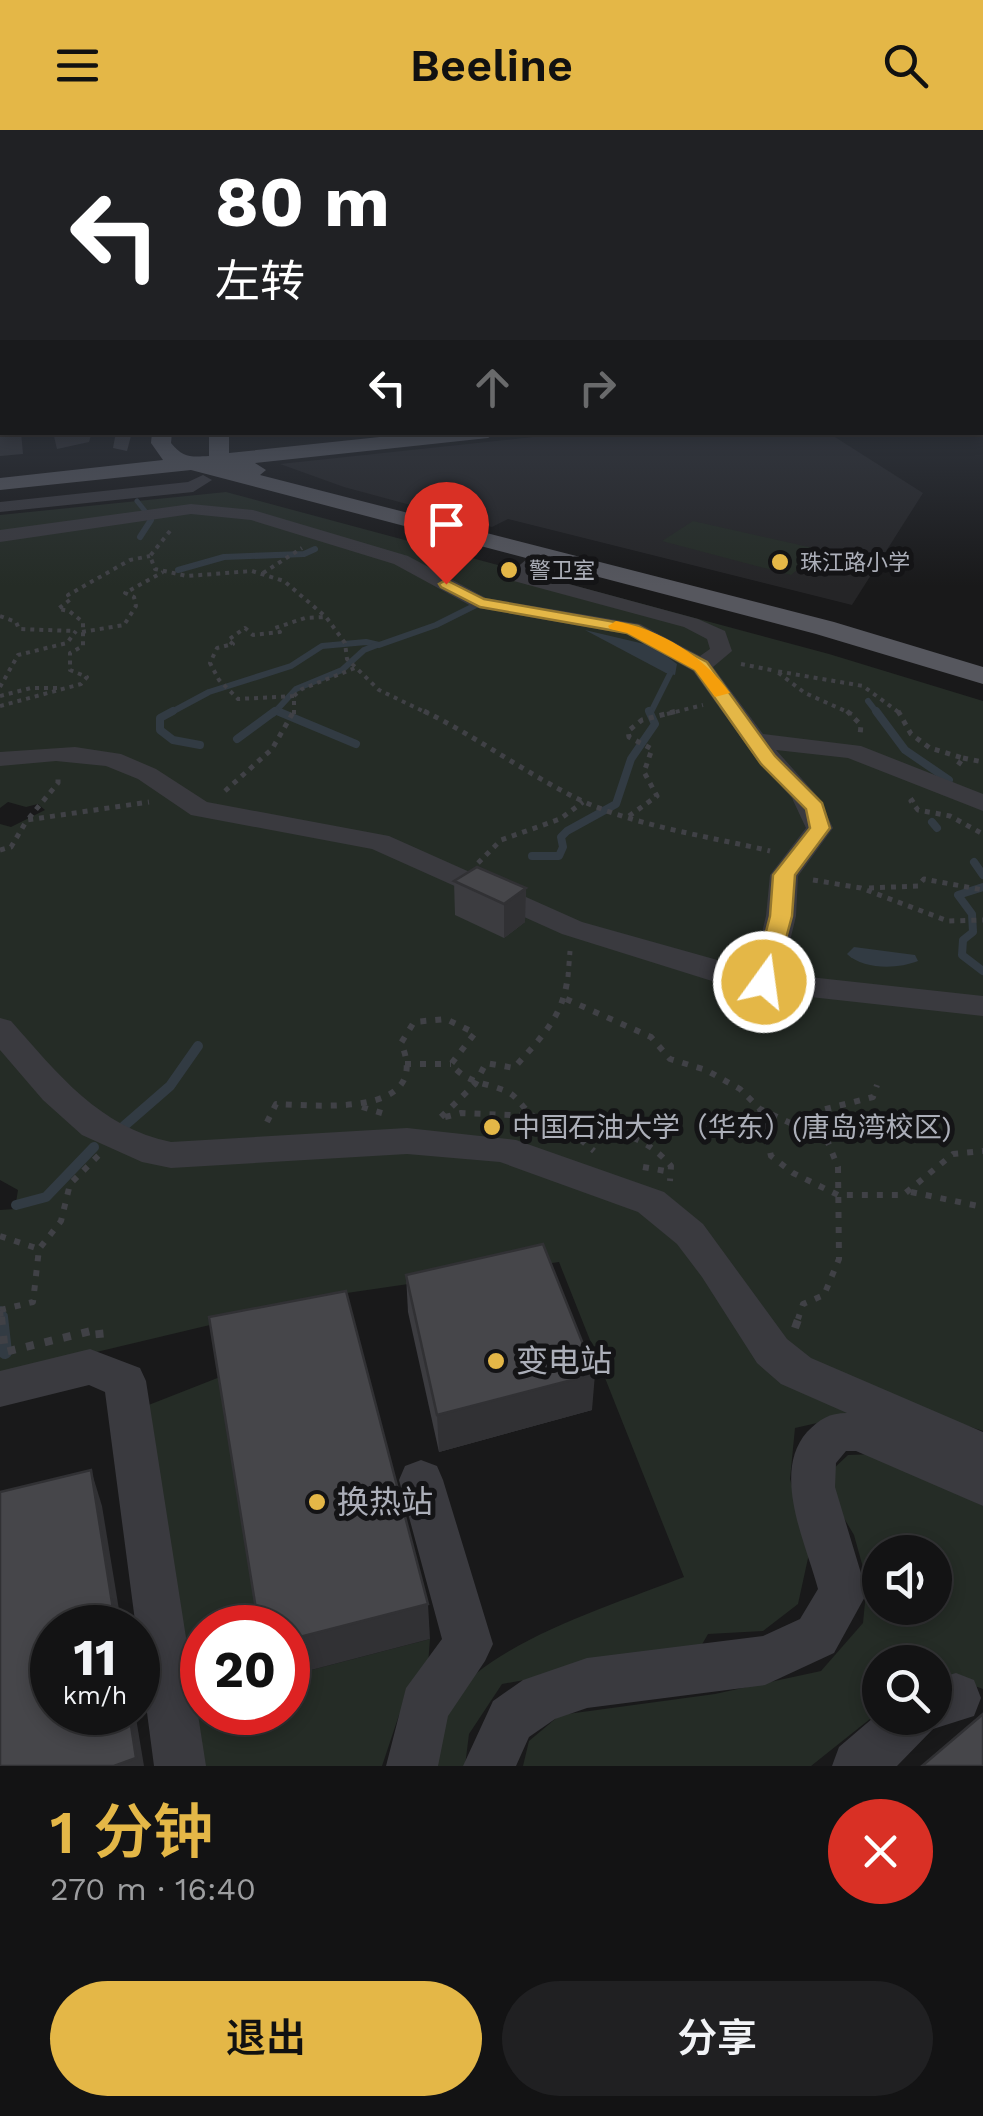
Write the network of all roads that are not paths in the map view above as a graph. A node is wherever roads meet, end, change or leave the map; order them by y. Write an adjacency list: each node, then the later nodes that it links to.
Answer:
1 (162, 435): 5 (main road)
2 (382, 435): 4 (main road)
3 (441, 435): 4 (main road)
4 (220, 449): 5 (main road); 12 (main road)
5 (189, 467): 6 (main road); 7 (main road); 8 (street); 10 (main road)
6 (0, 476)
7 (0, 484)
8 (0, 506)
9 (0, 536): 11 (street)
10 (543, 555): 11 (street); 13 (main road)
11 (707, 662): 14 (street)
12 (983, 664)
13 (983, 676)
14 (755, 741): 16 (street); 17 (street)
15 (0, 759): 17 (street)
16 (964, 804)
17 (764, 982): 18 (street)
18 (983, 1006)
19 (0, 1029): 21 (street)
20 (0, 1388): 25 (street)
21 (983, 1452)
22 (422, 1480): 26 (street)
23 (983, 1485): 27 (street)
24 (897, 1735): 28 (street)
25 (180, 1766)
26 (412, 1766)
27 (488, 1766)
28 (858, 1766)

